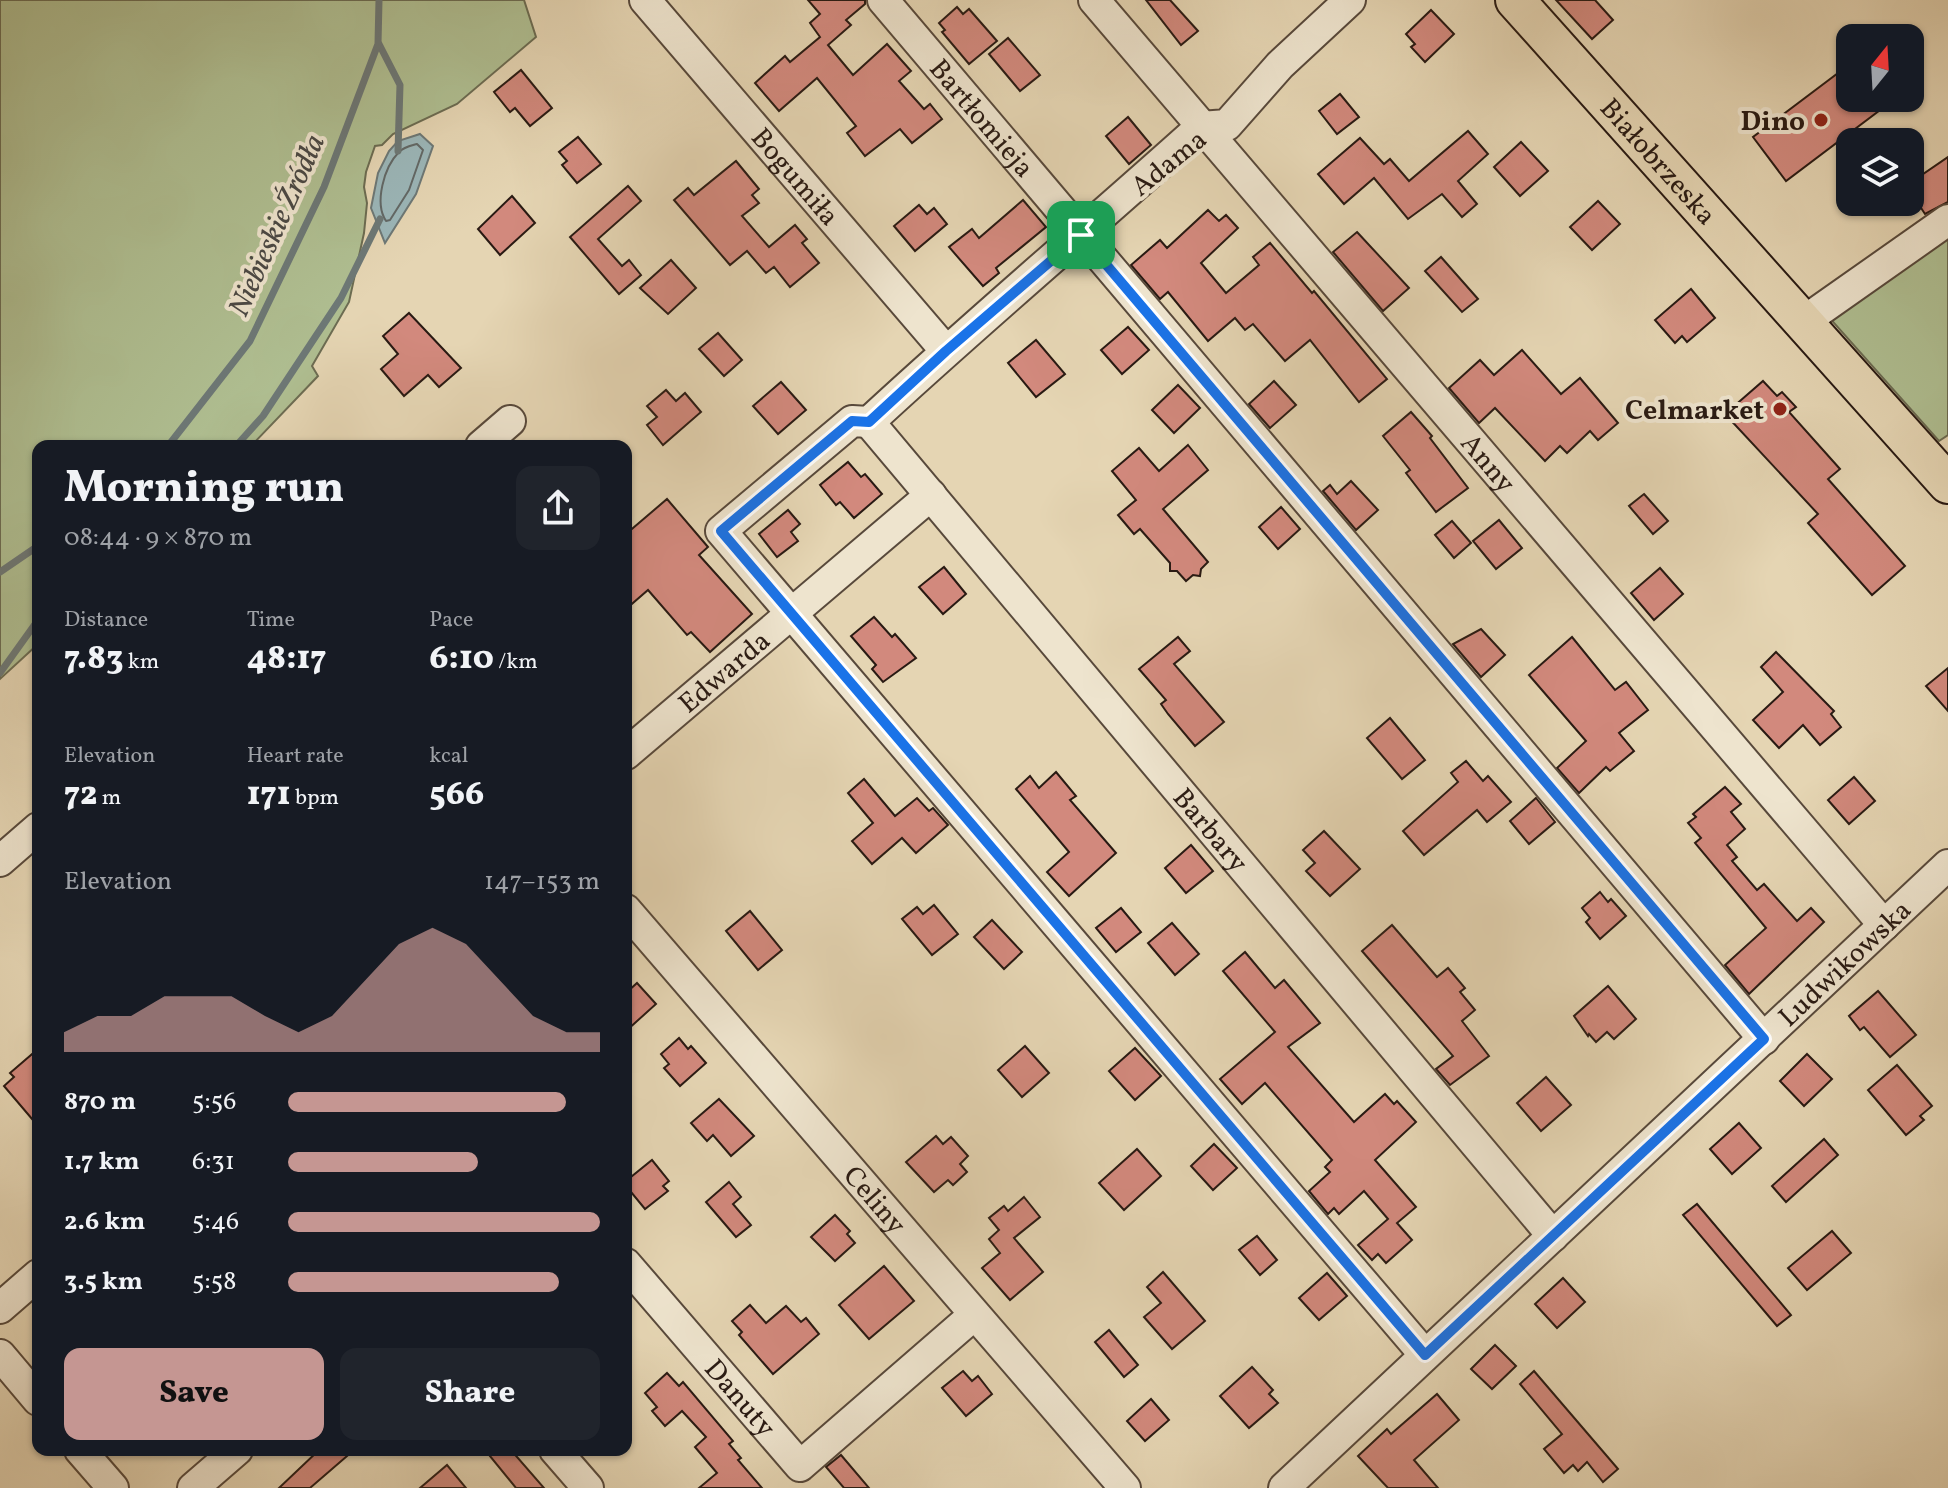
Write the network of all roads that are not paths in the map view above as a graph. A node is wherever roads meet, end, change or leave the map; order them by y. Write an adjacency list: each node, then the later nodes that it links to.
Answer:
1 (645, 0): 10 (street, Bogumiła)
2 (883, 0): 8 (street, Bartłomieja)
3 (1094, 0): 6 (street, Anny)
4 (1350, 0): 6 (street, Adama)
5 (1515, 0): 9 (main road, Białobrzeska)
6 (1201, 127): 8 (street, Adama); 22 (street, Anny)
7 (1948, 220): 9 (street)
8 (1081, 235): 10 (street, Adama); 23 (street, Bartłomieja)
9 (1803, 322): 14 (main road, Białobrzeska)
10 (946, 351): 12 (street, Adama)
11 (510, 421): 13 (street)
12 (869, 422): 15 (street, Barbary); 16 (street, Adama)
13 (488, 440)
14 (1948, 484)
15 (931, 495): 16 (street, Edwarda); 24 (street, Barbary)
16 (792, 612): 17 (street, Edwarda); 30 (street)
17 (632, 749)
18 (32, 833): 19 (street)
19 (0, 861)
20 (1948, 865): 22 (street, Ludwikowska)
21 (632, 917): 28 (street, Celiny)
22 (1884, 925): 23 (street, Ludwikowska)
23 (1764, 1039): 24 (street, Ludwikowska)
24 (1553, 1236): 30 (street, Ludwikowska)
25 (632, 1271): 28 (street, Danuty)
26 (32, 1280): 27 (street)
27 (0, 1308)
28 (974, 1315): 38 (street, Celiny)
29 (0, 1355): 31 (street)
30 (1425, 1355): 39 (street, Ludwikowska)
31 (32, 1393)
32 (85, 1456): 35 (street)
33 (230, 1456): 36 (street)
34 (560, 1456): 37 (street)
35 (113, 1488)
36 (193, 1488)
37 (588, 1488)
38 (1125, 1488)
39 (1284, 1488)

